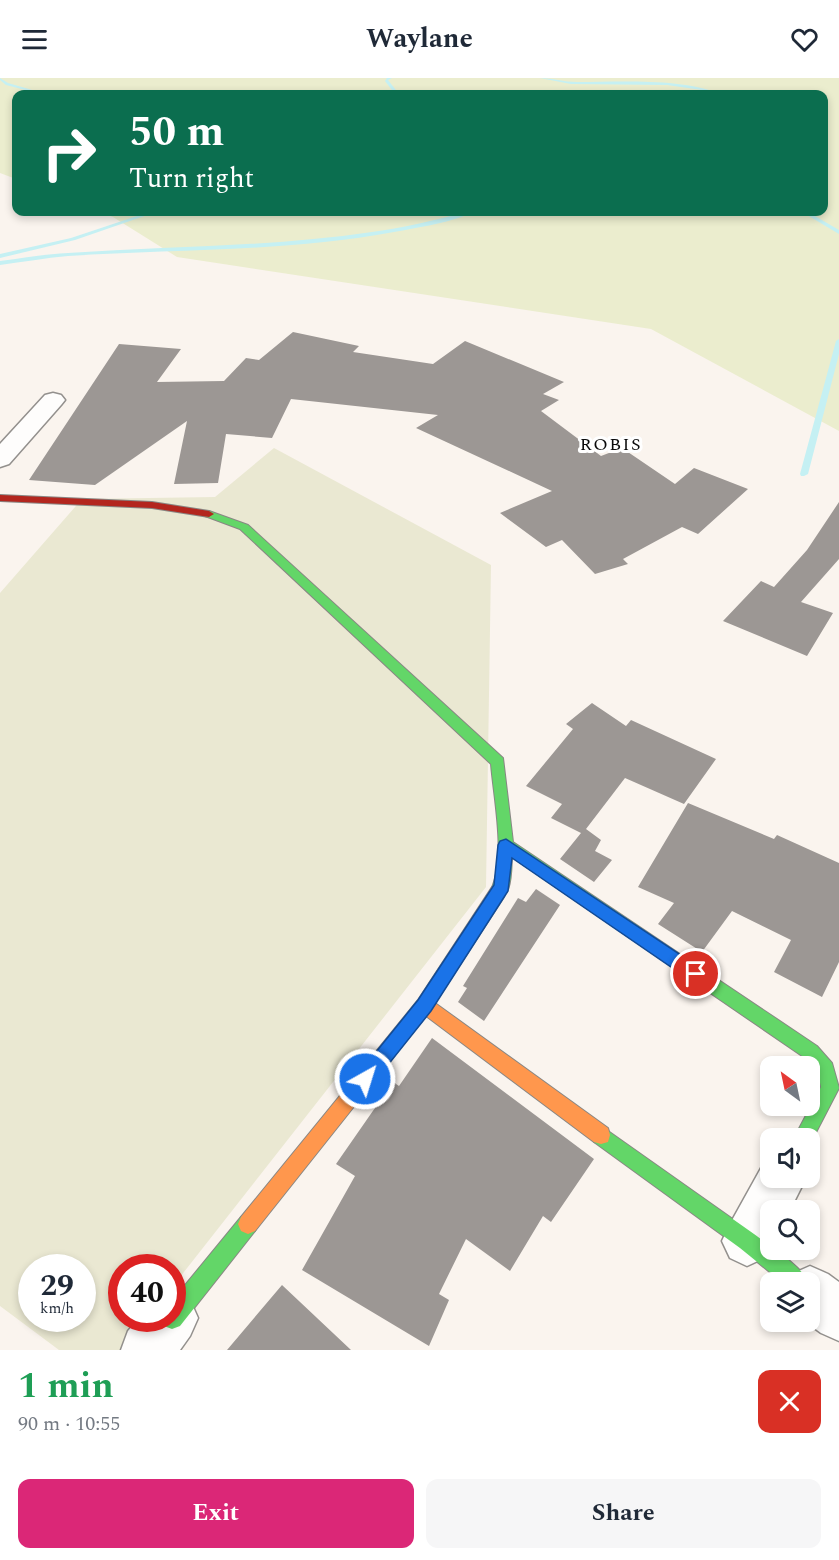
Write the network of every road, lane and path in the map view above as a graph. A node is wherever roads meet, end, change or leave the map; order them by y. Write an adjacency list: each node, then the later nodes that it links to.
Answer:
1 (53, 400): 2 (street)
2 (0, 459)
3 (0, 498): 4 (street)
4 (506, 845): 5 (street); 6 (street)
5 (424, 1005): 8 (street); 11 (street)
6 (808, 1128)
7 (776, 1188): 8 (street)
8 (747, 1241): 9 (street)
9 (786, 1272)
10 (820, 1300): 12 (street)
11 (186, 1301)
12 (839, 1315)
13 (161, 1332): 14 (street)
14 (147, 1350)

